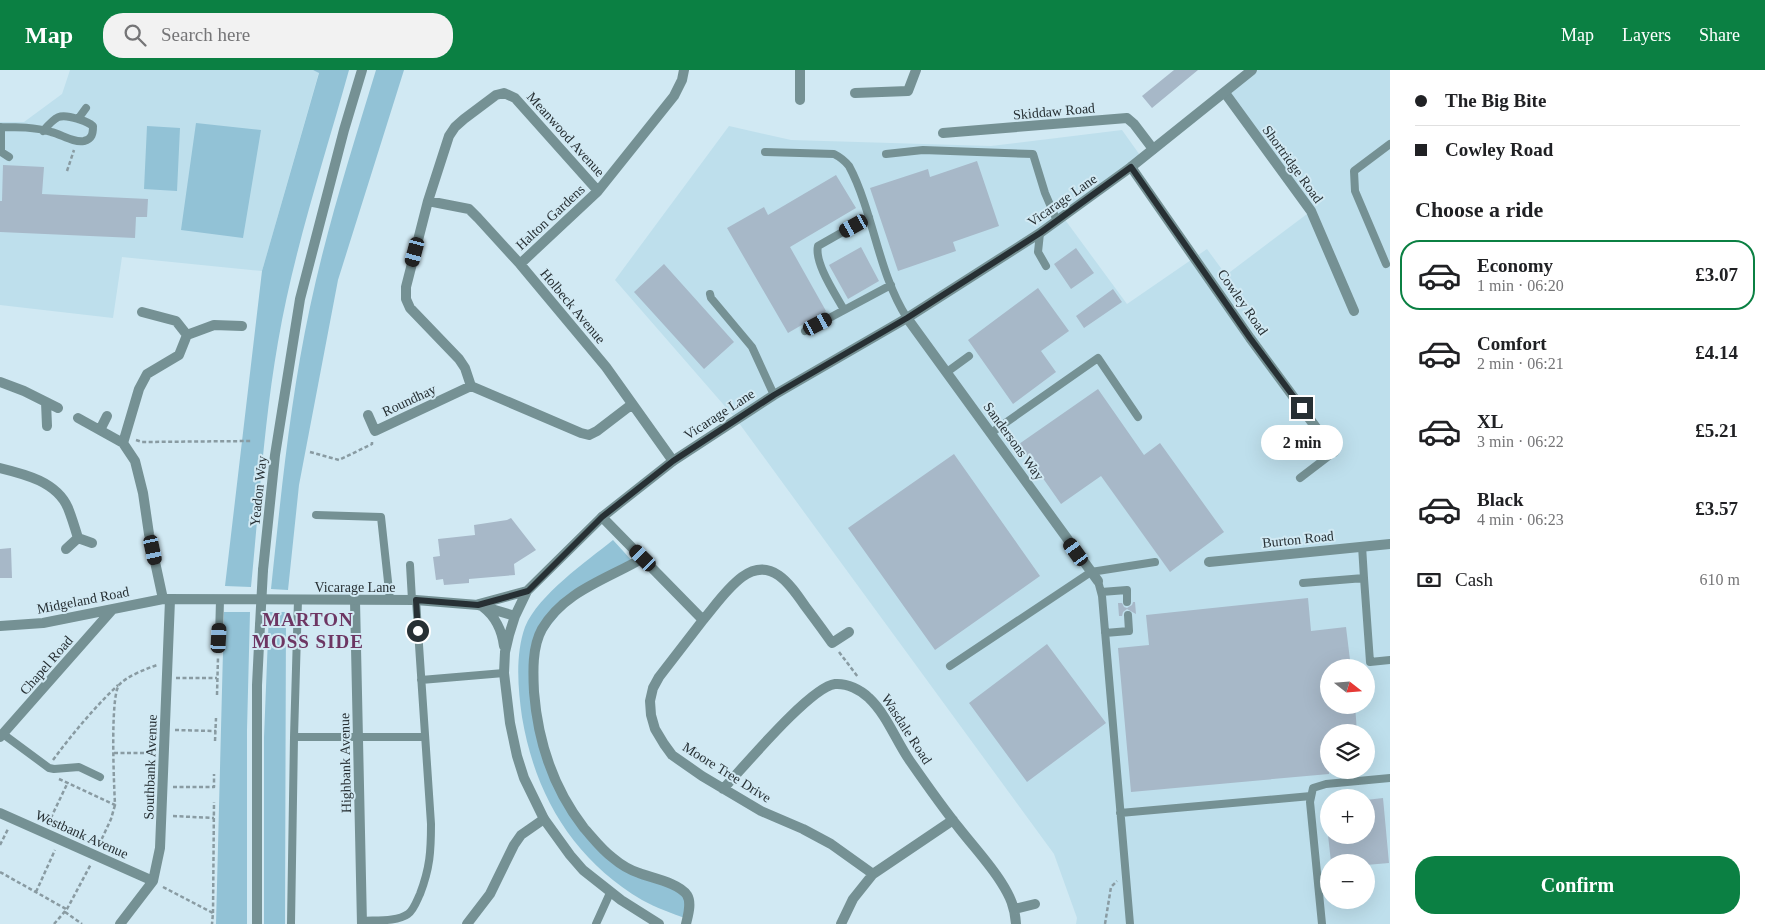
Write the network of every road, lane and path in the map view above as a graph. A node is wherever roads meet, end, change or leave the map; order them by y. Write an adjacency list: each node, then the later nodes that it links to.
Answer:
1 (362, 70): 156 (street, Yeadon Way, bridge)
2 (684, 70): 22 (street, Halton Gardens)
3 (800, 70): 8 (street)
4 (916, 70): 6 (street)
5 (1252, 70): 7 (street, Vicarage Lane)
6 (856, 93)
7 (1224, 93): 16 (street, Vicarage Lane); 33 (street, Shortridge Road)
8 (800, 100)
9 (86, 108): 10 (lane)
10 (78, 119): 12 (lane); 14 (lane)
11 (0, 127): 12 (lane); 19 (lane)
12 (43, 131): 14 (lane)
13 (943, 132): 16 (street, Skiddaw Road)
14 (76, 141): 21 (path)
15 (1390, 144): 28 (lane)
16 (1153, 149): 20 (street, Vicarage Lane)
17 (765, 152): 24 (lane)
18 (886, 154): 25 (lane)
19 (9, 157)
20 (1131, 167): 25 (street, Vicarage Lane); 58 (street, Cowley Road)
21 (67, 171)
22 (598, 191): 23 (street, Meanwood Avenue); 27 (street, Halton Gardens)
23 (428, 200): 27 (street, Holbeck Avenue); 42 (street, Meanwood Avenue)
24 (869, 218): 30 (lane); 32 (lane)
25 (1058, 221): 26 (street, Vicarage Lane)
26 (1040, 233): 29 (lane); 35 (street, Vicarage Lane)
27 (520, 264): 45 (street, Holbeck Avenue)
28 (1386, 264)
29 (1046, 266)
30 (891, 285): 32 (lane); 35 (lane)
31 (710, 294): 43 (lane)
32 (844, 310): 37 (lane)
33 (1354, 311)
34 (142, 312): 38 (street)
35 (907, 318): 40 (street, Sandersons Way); 43 (street, Vicarage Lane)
36 (242, 326): 38 (street)
37 (805, 331)
38 (187, 335): 55 (street)
39 (969, 356): 40 (lane)
40 (947, 372): 54 (street, Sandersons Way)
41 (0, 382): 44 (street)
42 (471, 386): 45 (street); 53 (street, Roundhay)
43 (774, 395): 59 (street, Vicarage Lane)
44 (46, 402): 46 (street); 51 (street)
45 (631, 405): 59 (street, Holbeck Avenue)
46 (58, 408)
47 (368, 415): 53 (street, Roundhay)
48 (107, 416): 52 (street)
49 (1138, 417): 54 (lane)
50 (78, 418): 52 (street)
51 (47, 426)
52 (100, 430): 55 (street)
53 (375, 432): 57 (path)
54 (991, 432): 73 (street, Sandersons Way)
55 (124, 440): 56 (path); 79 (street, Southbank Avenue)
56 (251, 441)
57 (310, 452)
58 (1334, 452): 61 (lane)
59 (673, 461): 63 (street, Vicarage Lane)
60 (0, 468): 64 (street)
61 (1300, 478)
62 (316, 515): 82 (lane)
63 (602, 517): 69 (street); 77 (street, Vicarage Lane)
64 (78, 538): 65 (street); 68 (street)
65 (92, 543)
66 (1390, 544): 67 (street, Burton Road)
67 (1362, 546): 71 (street, Burton Road); 74 (lane)
68 (66, 549)
69 (643, 558): 90 (street); 161 (street)
70 (1155, 562): 73 (lane)
71 (1210, 562)
72 (410, 565): 83 (lane)
73 (1091, 572): 75 (street, Sandersons Way); 100 (lane)
74 (1364, 578): 76 (lane); 99 (lane)
75 (1098, 581): 78 (lane)
76 (1303, 583)
77 (528, 591): 86 (street); 89 (street, Vicarage Lane)
78 (1101, 592): 85 (lane); 93 (lane)
79 (167, 600): 80 (street, Vicarage Lane); 87 (street, Midgeland Road); 98 (street, Southbank Avenue)
80 (220, 600): 81 (street, Vicarage Lane); 94 (lane)
81 (298, 600): 84 (street, Vicarage Lane); 113 (lane)
82 (390, 600): 83 (street, Vicarage Lane); 84 (street, Vicarage Lane)
83 (414, 600): 86 (street, Vicarage Lane); 104 (lane)
84 (355, 601): 114 (street, Highbank Avenue)
85 (1128, 602)
86 (478, 605): 89 (street, Vicarage Lane); 96 (street)
87 (112, 610): 91 (street, Midgeland Road); 111 (street, Chapel Road)
88 (1128, 615): 93 (lane)
89 (515, 616): 96 (street)
90 (704, 620): 95 (street, Moore Tree Drive); 125 (street, Moore Tree Drive)
91 (0, 626)
92 (849, 632): 95 (street)
93 (1105, 632): 130 (lane)
94 (219, 638)
95 (832, 643): 106 (path)
96 (506, 652): 101 (street)
97 (218, 657): 103 (path)
98 (168, 660): 102 (street, Southbank Avenue); 105 (path)
99 (1390, 660)
100 (950, 666)
101 (504, 674): 104 (lane); 134 (street)
102 (167, 678): 103 (path); 109 (street, Southbank Avenue)
103 (217, 678): 107 (path)
104 (421, 680): 112 (lane)
105 (120, 684): 116 (path); 118 (path)
106 (855, 688): 125 (street); 135 (street, Wasdale Road)
107 (217, 695)
108 (216, 718): 110 (path)
109 (165, 730): 110 (path); 117 (street, Southbank Avenue)
110 (216, 731): 115 (path)
111 (2, 736): 118 (lane)
112 (425, 736): 114 (lane); 151 (lane)
113 (294, 737): 114 (lane); 157 (lane)
114 (358, 737): 151 (street, Highbank Avenue)
115 (215, 741)
116 (114, 753): 117 (path); 128 (path)
117 (164, 754): 124 (street, Southbank Avenue)
118 (47, 766): 121 (lane)
119 (214, 774): 124 (path)
120 (50, 776): 123 (path)
121 (100, 777)
122 (1390, 778): 126 (lane)
123 (68, 782): 128 (path); 136 (path)
124 (163, 787): 131 (street, Southbank Avenue)
125 (723, 789): 142 (street, Moore Tree Drive)
126 (1311, 796): 130 (lane); 166 (lane)
127 (214, 802): 133 (path)
128 (115, 805): 139 (path)
129 (0, 813): 132 (street, Westbank Avenue)
130 (1120, 813): 140 (lane)
131 (162, 815): 133 (path); 143 (street, Southbank Avenue)
132 (13, 818): 136 (street, Westbank Avenue); 138 (path)
133 (214, 818): 150 (path)
134 (544, 819): 145 (street); 158 (street)
135 (953, 820): 142 (street); 147 (street, Wasdale Road)
136 (44, 832): 137 (street, Westbank Avenue)
137 (60, 840): 139 (street, Westbank Avenue); 144 (path)
138 (0, 845)
139 (95, 855): 143 (street, Westbank Avenue); 148 (path)
140 (1125, 871): 164 (path); 165 (lane)
141 (0, 872): 144 (path)
142 (873, 874): 162 (street)
143 (152, 881): 150 (path); 154 (street, Southbank Avenue)
144 (36, 892): 148 (path)
145 (610, 893): 159 (lane); 160 (street)
146 (1035, 904): 147 (street)
147 (1015, 908): 163 (street, Wasdale Road)
148 (67, 909): 149 (path)
149 (64, 912): 152 (path); 153 (path)
150 (213, 913): 155 (path)
151 (362, 922)
152 (54, 924)
153 (82, 924)
154 (120, 924)
155 (212, 924)
156 (257, 924)
157 (291, 924)
158 (467, 924)
159 (596, 924)
160 (659, 924)
161 (686, 924)
162 (840, 924)
163 (1016, 924)
164 (1105, 924)
165 (1130, 924)
166 (1322, 924)

